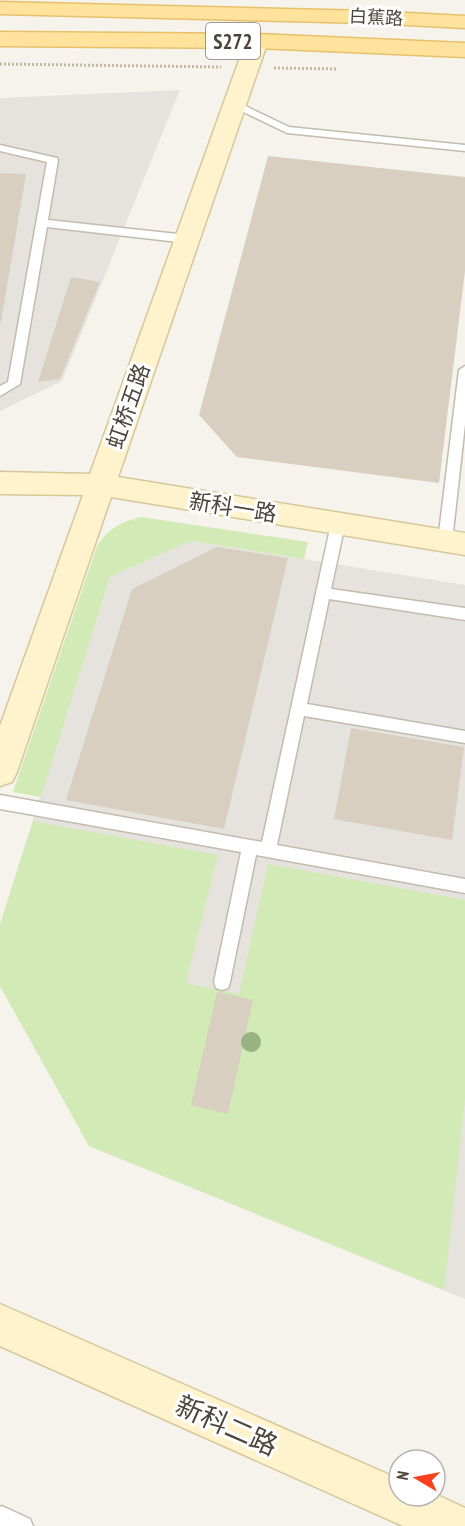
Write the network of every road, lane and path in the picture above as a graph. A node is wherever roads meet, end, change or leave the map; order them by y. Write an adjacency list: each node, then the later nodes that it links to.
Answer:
1 (196, 0): 4 (main road)
2 (326, 0): 5 (main road)
3 (0, 8): 4 (main road, 白蕉路 / S272)
4 (163, 11): 5 (main road, 白蕉路 / S272)
5 (369, 16): 6 (main road, 白蕉路 / S272)
6 (465, 22)
7 (0, 39): 8 (main road, 白蕉路 / S272)
8 (257, 41): 9 (main road, 白蕉路 / S272); 10 (street, 虹桥五路)
9 (465, 50)
10 (235, 104): 12 (lane); 14 (street, 虹桥五路)
11 (0, 148): 13 (lane)
12 (465, 148)
13 (42, 223): 14 (lane); 16 (lane)
14 (187, 239): 19 (street, 虹桥五路)
15 (465, 370): 17 (lane)
16 (0, 392)
17 (460, 451): 21 (lane)
18 (0, 483): 19 (street, 新科一路)
19 (100, 485): 20 (street, 新科一路); 26 (street, 虹桥五路)
20 (338, 524): 21 (street, 新科一路); 22 (lane)
21 (455, 543)
22 (323, 593): 23 (lane); 24 (lane)
23 (465, 614)
24 (299, 709): 25 (lane); 29 (lane)
25 (465, 737)
26 (0, 772)
27 (0, 802): 28 (lane)
28 (250, 847): 29 (lane); 31 (lane)
29 (268, 850): 30 (lane)
30 (465, 886)
31 (222, 982)
32 (0, 1324): 35 (street, 新科二路)
33 (2, 1516): 34 (lane)
34 (23, 1526)
35 (455, 1526)

